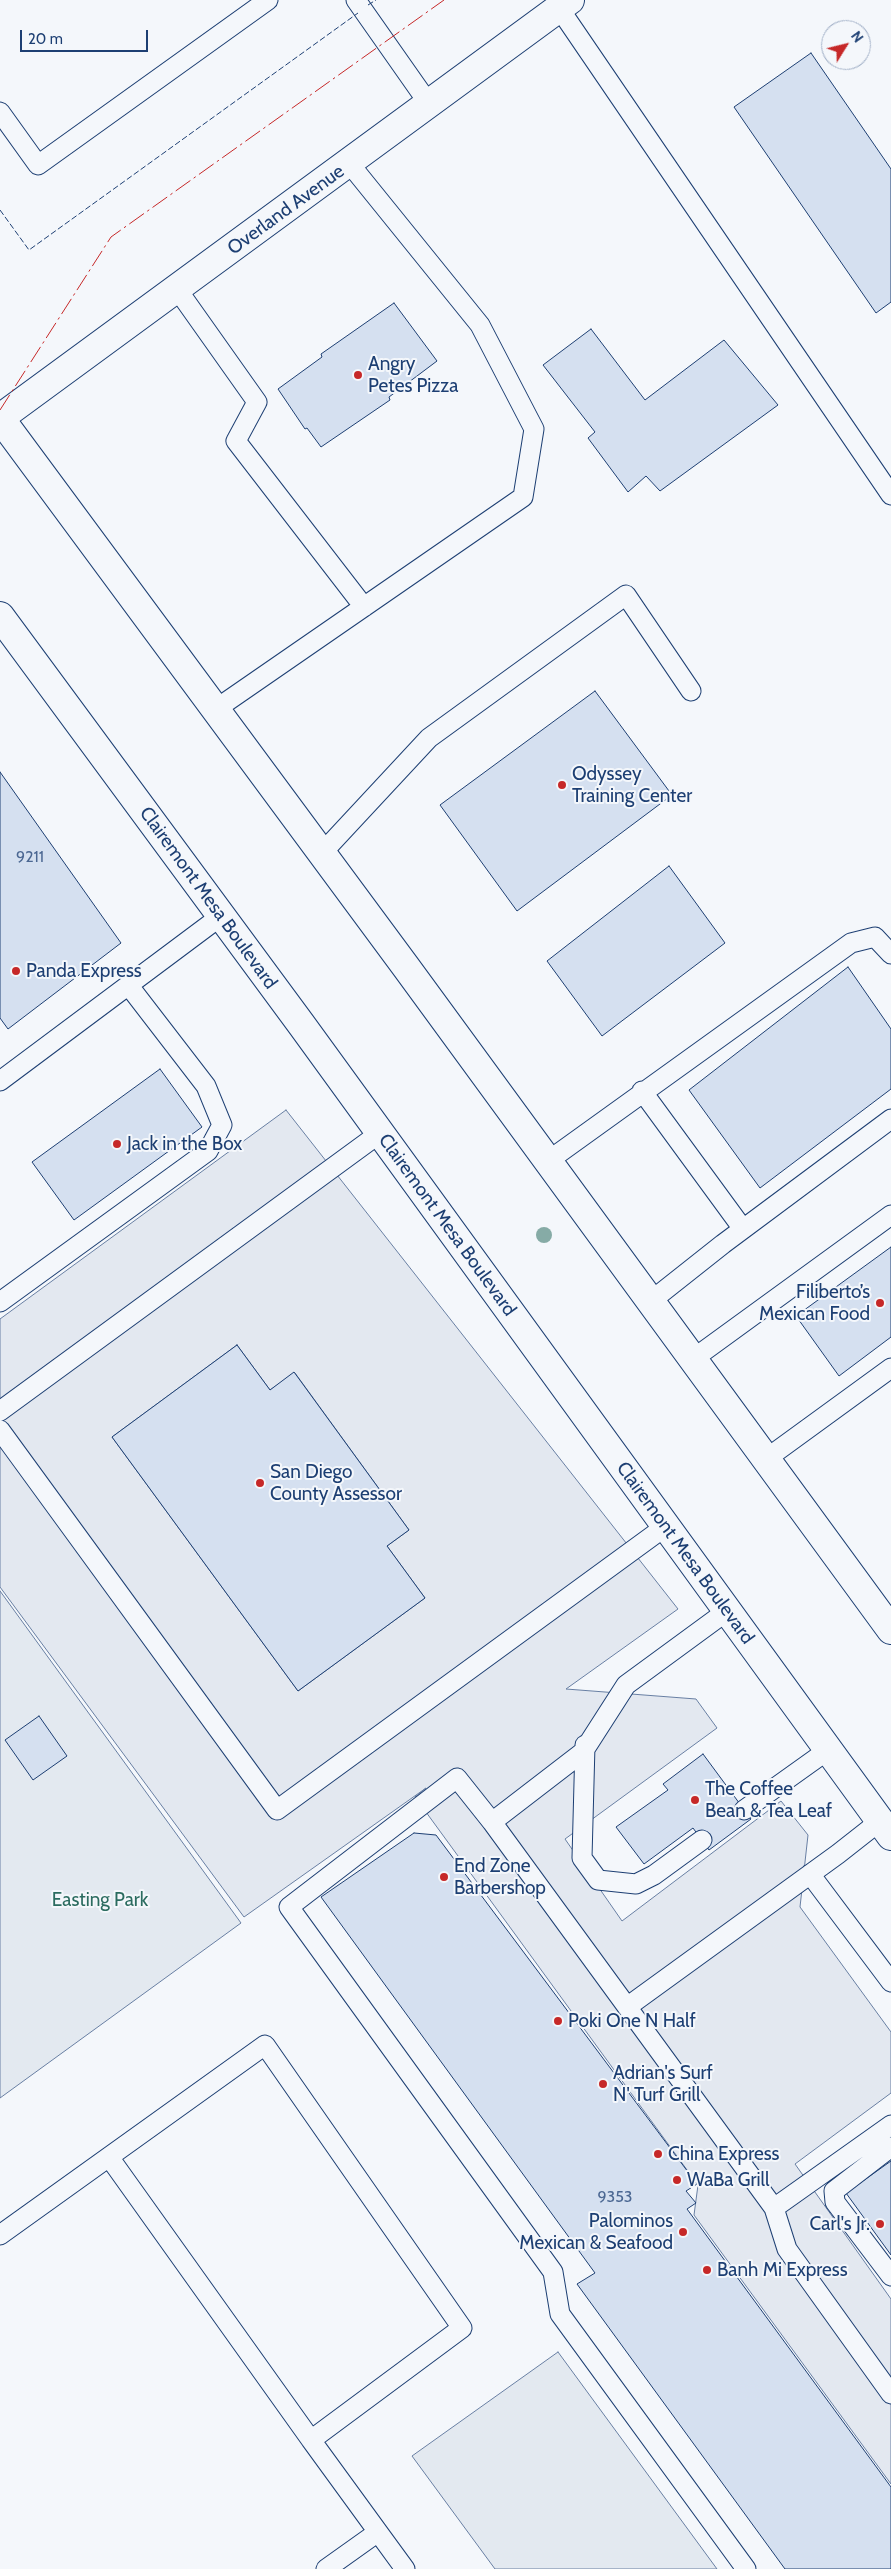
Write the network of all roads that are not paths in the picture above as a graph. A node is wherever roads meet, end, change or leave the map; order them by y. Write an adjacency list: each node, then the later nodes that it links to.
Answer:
1 (268, 0): 5 (lane)
2 (356, 0): 4 (lane)
3 (564, 4): 4 (main road, Overland Avenue); 9 (lane)
4 (428, 104): 6 (main road, Overland Avenue)
5 (0, 112)
6 (349, 163): 7 (main road, Overland Avenue); 10 (lane)
7 (177, 290): 8 (main road, Overland Avenue); 10 (lane)
8 (0, 418): 13 (main road)
9 (891, 495)
10 (364, 607): 13 (lane)
11 (0, 616): 15 (main road, Clairemont Mesa Boulevard)
12 (691, 691): 14 (lane)
13 (216, 709): 14 (main road)
14 (322, 853): 22 (main road)
15 (221, 916): 17 (lane); 21 (main road, Clairemont Mesa Boulevard)
16 (891, 954): 19 (lane)
17 (129, 986): 18 (lane); 26 (lane)
18 (0, 1081)
19 (642, 1091): 22 (lane); 24 (lane)
20 (891, 1120): 24 (lane)
21 (380, 1133): 29 (lane); 32 (main road, Clairemont Mesa Boulevard)
22 (548, 1161): 25 (main road)
23 (891, 1215): 27 (lane)
24 (743, 1229): 25 (lane)
25 (651, 1301): 27 (main road)
26 (0, 1302)
27 (692, 1359): 31 (main road)
28 (891, 1368): 31 (lane)
29 (0, 1411)
30 (0, 1430): 32 (lane)
31 (766, 1459): 34 (main road)
32 (666, 1526): 33 (main road, Clairemont Mesa Boulevard)
33 (728, 1611): 35 (main road, Clairemont Mesa Boulevard); 36 (lane)
34 (891, 1630)
35 (828, 1750): 37 (lane); 39 (main road, Clairemont Mesa Boulevard)
36 (583, 1752): 38 (lane); 40 (lane)
37 (744, 1810)
38 (492, 1822): 43 (lane); 55 (lane)
39 (885, 1828): 41 (lane)
40 (702, 1840)
41 (810, 1874): 42 (lane); 43 (lane)
42 (891, 1982)
43 (627, 2007): 47 (lane)
44 (891, 2124): 47 (lane)
45 (891, 2147): 49 (lane)
46 (109, 2157): 48 (lane); 51 (lane); 51 (lane)
47 (774, 2208): 50 (lane)
48 (0, 2235)
49 (891, 2276)
50 (891, 2394)
51 (311, 2440): 52 (lane)
52 (378, 2532): 53 (lane); 54 (lane)
53 (326, 2569)
54 (405, 2569)
55 (746, 2569)

